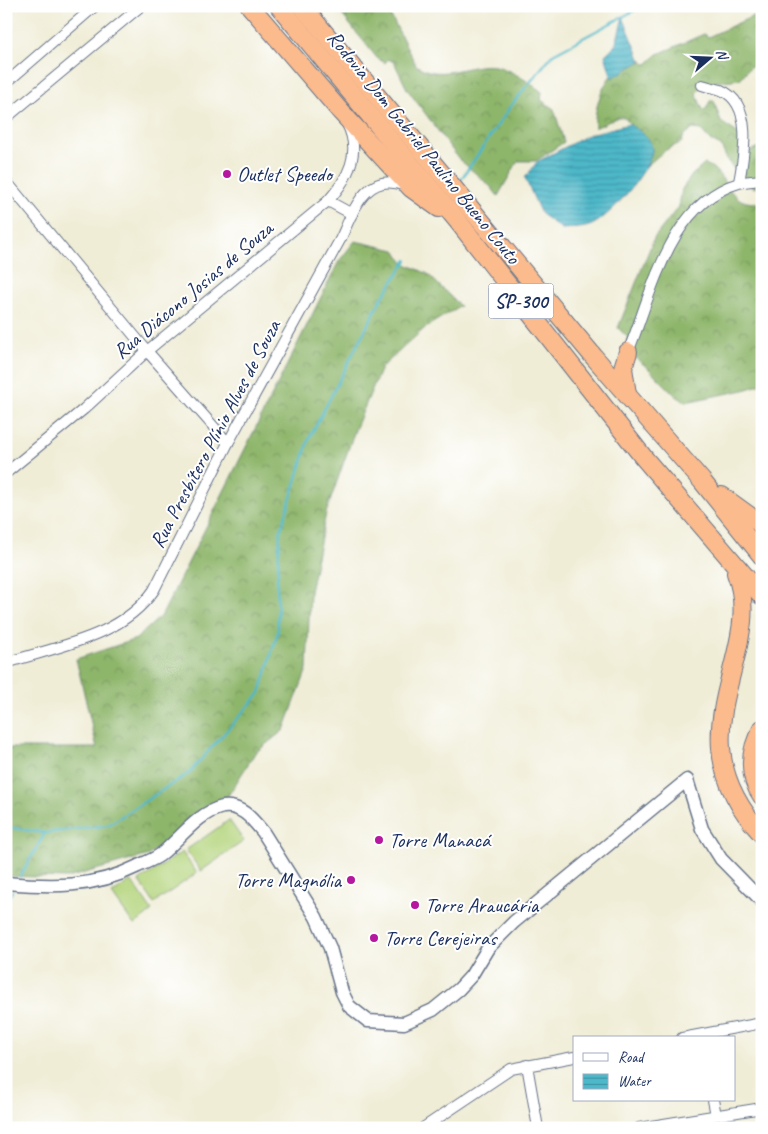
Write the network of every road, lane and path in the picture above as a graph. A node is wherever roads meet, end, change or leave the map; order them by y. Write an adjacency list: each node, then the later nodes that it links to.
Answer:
1 (95, 6): 6 (street)
2 (141, 6): 9 (street)
3 (250, 6): 8 (highway)
4 (279, 6): 16 (highway, Rodovia Dom Gabriel Paulino Bueno Couto / SP-300)
5 (302, 6): 19 (highway, Rodovia Dom Gabriel Paulino Bueno Couto / SP-300)
6 (6, 83)
7 (702, 85): 12 (street)
8 (341, 112): 13 (highway); 14 (street, Rua Diácono Josias de Souza)
9 (6, 118)
10 (762, 180): 12 (street)
11 (6, 181): 17 (street)
12 (739, 182): 18 (street)
13 (411, 188): 15 (street, Rua Presbítero Plínio Alves de Souza); 16 (highway)
14 (328, 201): 15 (street); 17 (street, Rua Diácono Josias de Souza)
15 (352, 214): 21 (street, Rua Presbítero Plínio Alves de Souza)
16 (457, 220): 25 (highway, Rodovia Dom Gabriel Paulino Bueno Couto / SP-300)
17 (148, 351): 21 (street); 22 (street, Rua Diácono Josias de Souza)
18 (628, 352): 19 (highway); 20 (highway)
19 (594, 357): 20 (highway, Rodovia Dom Gabriel Paulino Bueno Couto / SP-300)
20 (627, 394): 23 (highway, Rodovia Dom Gabriel Paulino Bueno Couto / SP-300)
21 (228, 443): 28 (street, Rua Presbítero Plínio Alves de Souza)
22 (6, 473)
23 (702, 481): 24 (highway); 26 (highway, Rodovia Dom Gabriel Paulino Bueno Couto / SP-300)
24 (762, 524)
25 (719, 545): 27 (highway, Rodovia Dom Gabriel Paulino Bueno Couto / SP-300); 31 (highway)
26 (762, 556)
27 (762, 596)
28 (6, 663)
29 (762, 729): 30 (highway)
30 (762, 796)
31 (762, 834)
32 (6, 883): 33 (street)
33 (762, 901)
34 (762, 1023): 35 (street)
35 (700, 1036)
36 (573, 1057): 37 (street)
37 (527, 1064): 41 (street); 42 (street)
38 (713, 1102): 40 (street)
39 (762, 1108): 40 (street)
40 (716, 1115): 43 (street)
41 (423, 1128)
42 (538, 1128)
43 (639, 1128)

